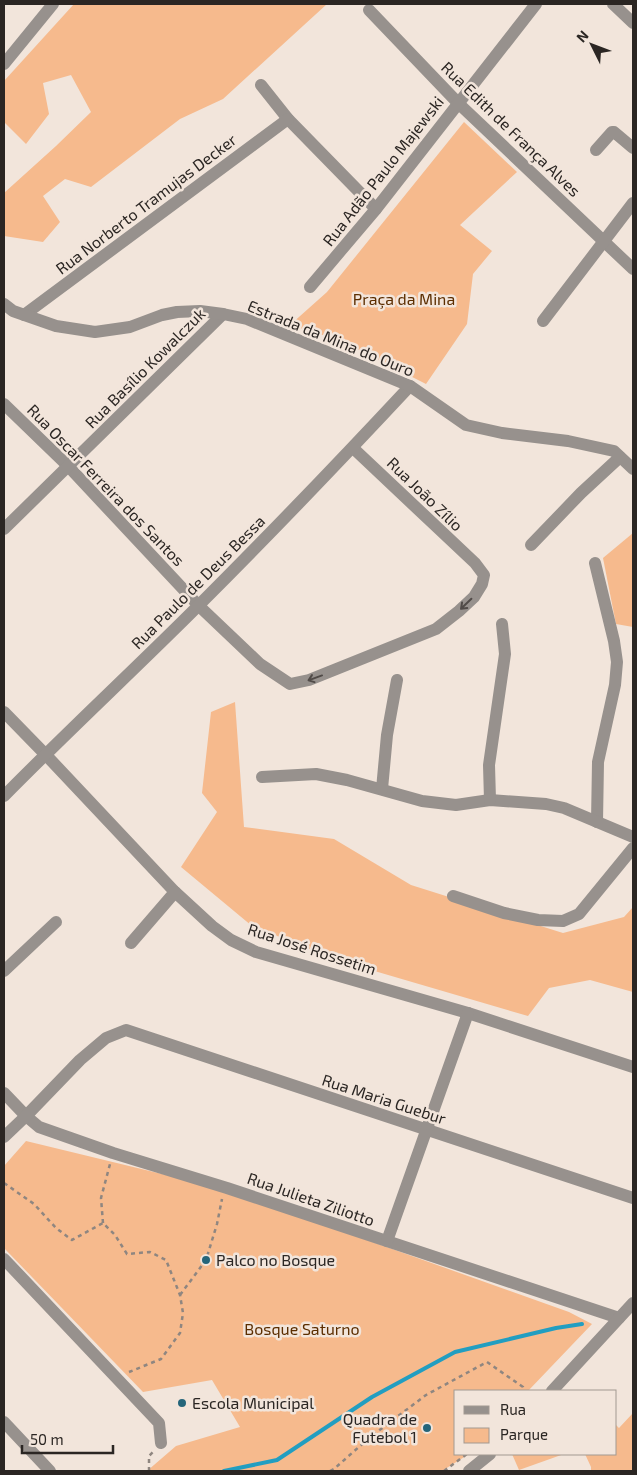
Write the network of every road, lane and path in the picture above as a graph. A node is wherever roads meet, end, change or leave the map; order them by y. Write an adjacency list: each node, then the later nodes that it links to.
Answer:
1 (53, 4): 6 (street)
2 (536, 4): 8 (street, Rua Adão Paulo Majewski)
3 (614, 4): 5 (street)
4 (369, 10): 8 (street, Rua Edith de França Alves)
5 (633, 22)
6 (4, 64)
7 (261, 85): 9 (street)
8 (458, 103): 13 (street, Rua Adão Paulo Majewski); 14 (street, Rua Edith de França Alves)
9 (288, 119): 13 (street); 19 (street, Rua Norberto Tramujas Decker)
10 (633, 148): 11 (street)
11 (596, 150)
12 (633, 203): 14 (street)
13 (376, 209): 16 (street, Rua Adão Paulo Majewski)
14 (604, 242): 15 (street, Rua Edith de França Alves); 20 (street)
15 (633, 269)
16 (310, 286)
17 (4, 304): 19 (street, Estrada da Mina do Ouro)
18 (223, 314): 19 (street, Estrada da Mina do Ouro); 21 (street, Estrada da Mina do Ouro); 25 (street, Rua Basílio Kowalczuk)
19 (24, 315)
20 (543, 321)
21 (410, 386): 23 (street, Rua Paulo de Deus Bessa); 24 (street, Estrada da Mina do Ouro)
22 (4, 404): 25 (street, Rua Oscar Ferreira dos Santos)
23 (353, 448): 29 (street, Rua João Zílio); 31 (street, Rua Paulo de Deus Bessa)
24 (620, 457): 26 (street, Estrada da Mina do Ouro); 28 (street)
25 (68, 466): 27 (street, Rua Basílio Kowalczuk); 31 (street, Rua Oscar Ferreira dos Santos)
26 (633, 469)
27 (4, 529)
28 (531, 546)
29 (475, 564): 31 (street, Rua Oscar Ferreira dos Santos, one-way to 31)
30 (595, 564): 40 (street)
31 (199, 606): 35 (street, Rua Paulo de Deus Bessa)
32 (502, 624): 39 (street)
33 (397, 680): 37 (street)
34 (4, 712): 35 (street, Rua José Rossetim)
35 (45, 754): 38 (street, Rua Paulo de Deus Bessa); 43 (street, Rua José Rossetim)
36 (262, 777): 37 (street)
37 (382, 789): 39 (street)
38 (4, 796)
39 (490, 800): 40 (street)
40 (597, 822): 41 (street)
41 (633, 837)
42 (633, 848): 44 (street)
43 (175, 892): 46 (street); 48 (street, Rua José Rossetim)
44 (454, 896)
45 (56, 922): 47 (street)
46 (131, 943)
47 (4, 971)
48 (468, 1013): 49 (street, Rua José Rossetim); 52 (street)
49 (633, 1067)
50 (4, 1093): 51 (street, Rua Julieta Ziliotto)
51 (26, 1116): 52 (street, Rua Maria Guebur); 53 (street); 54 (street, Rua Julieta Ziliotto)
52 (426, 1130): 57 (street, Rua Maria Guebur); 59 (street)
53 (4, 1137)
54 (113, 1153): 58 (path); 59 (street, Rua Julieta Ziliotto)
55 (4, 1183): 58 (path)
56 (222, 1198): 61 (path)
57 (633, 1198)
58 (103, 1223): 61 (path)
59 (387, 1242): 63 (street, Rua Julieta Ziliotto)
60 (4, 1259): 64 (street)
61 (180, 1295): 64 (path)
62 (633, 1303): 63 (street)
63 (619, 1318): 66 (street)
64 (116, 1378): 68 (street)
65 (524, 1390): 73 (path)
66 (553, 1390)
67 (4, 1422): 71 (street)
68 (161, 1443): 72 (path)
69 (466, 1455): 74 (path)
70 (489, 1455): 75 (street)
71 (50, 1471)
72 (149, 1471)
73 (330, 1471)
74 (444, 1471)
75 (469, 1471)

